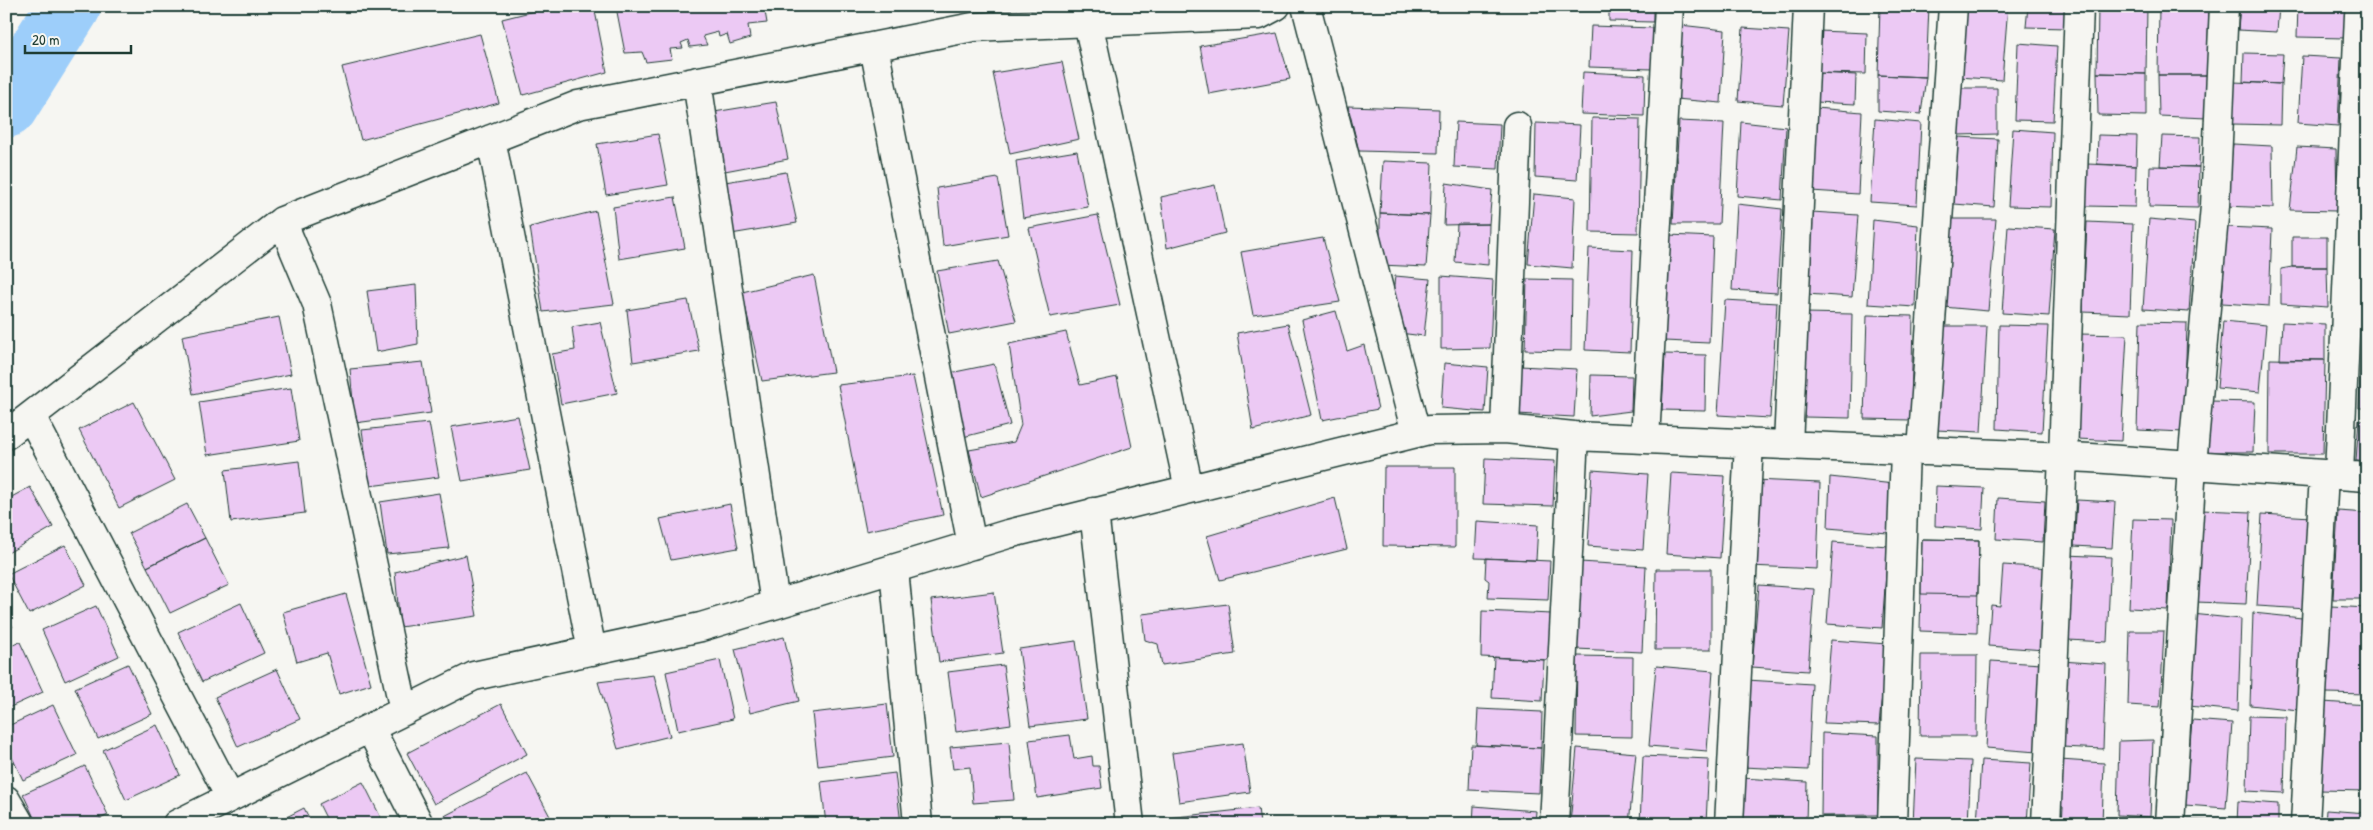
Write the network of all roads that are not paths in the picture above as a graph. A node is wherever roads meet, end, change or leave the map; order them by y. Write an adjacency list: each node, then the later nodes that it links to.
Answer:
1 (1276, 6): 9 (street)
2 (1306, 6): 17 (street)
3 (1669, 6): 20 (street)
4 (1808, 6): 22 (street)
5 (1953, 6): 23 (street)
6 (2079, 6): 24 (street)
7 (2224, 6): 25 (street)
8 (2359, 15): 26 (street)
9 (1088, 22): 10 (street); 28 (street)
10 (874, 47): 11 (street); 30 (street)
11 (697, 81): 13 (street); 32 (street)
12 (1517, 126): 16 (street)
13 (491, 139): 14 (street); 33 (street)
14 (282, 221): 15 (street); 34 (street)
15 (31, 416): 18 (street); 37 (street)
16 (1505, 429): 17 (street); 19 (street)
17 (1416, 433): 28 (street)
18 (6, 435)
19 (1574, 436): 20 (street); 43 (street)
20 (1645, 439): 21 (street)
21 (1749, 443): 22 (street); 44 (street)
22 (1788, 445): 23 (street)
23 (1914, 450): 24 (street); 45 (street)
24 (2063, 457): 25 (street); 46 (street)
25 (2192, 465): 26 (street); 47 (street)
26 (2331, 474): 27 (street); 48 (street)
27 (2367, 477)
28 (1189, 489): 29 (street)
29 (1094, 512): 30 (street); 42 (street)
30 (972, 545): 31 (street)
31 (894, 569): 32 (street); 41 (street)
32 (775, 604): 33 (street)
33 (592, 651): 34 (street)
34 (404, 711): 35 (street)
35 (370, 728): 37 (street); 40 (street)
36 (6, 800): 38 (street)
37 (223, 809): 39 (street)
38 (20, 824)
39 (177, 824)
40 (419, 824)
41 (918, 824)
42 (1130, 824)
43 (1554, 824)
44 (1730, 824)
45 (1892, 824)
46 (2046, 824)
47 (2170, 824)
48 (2305, 824)

